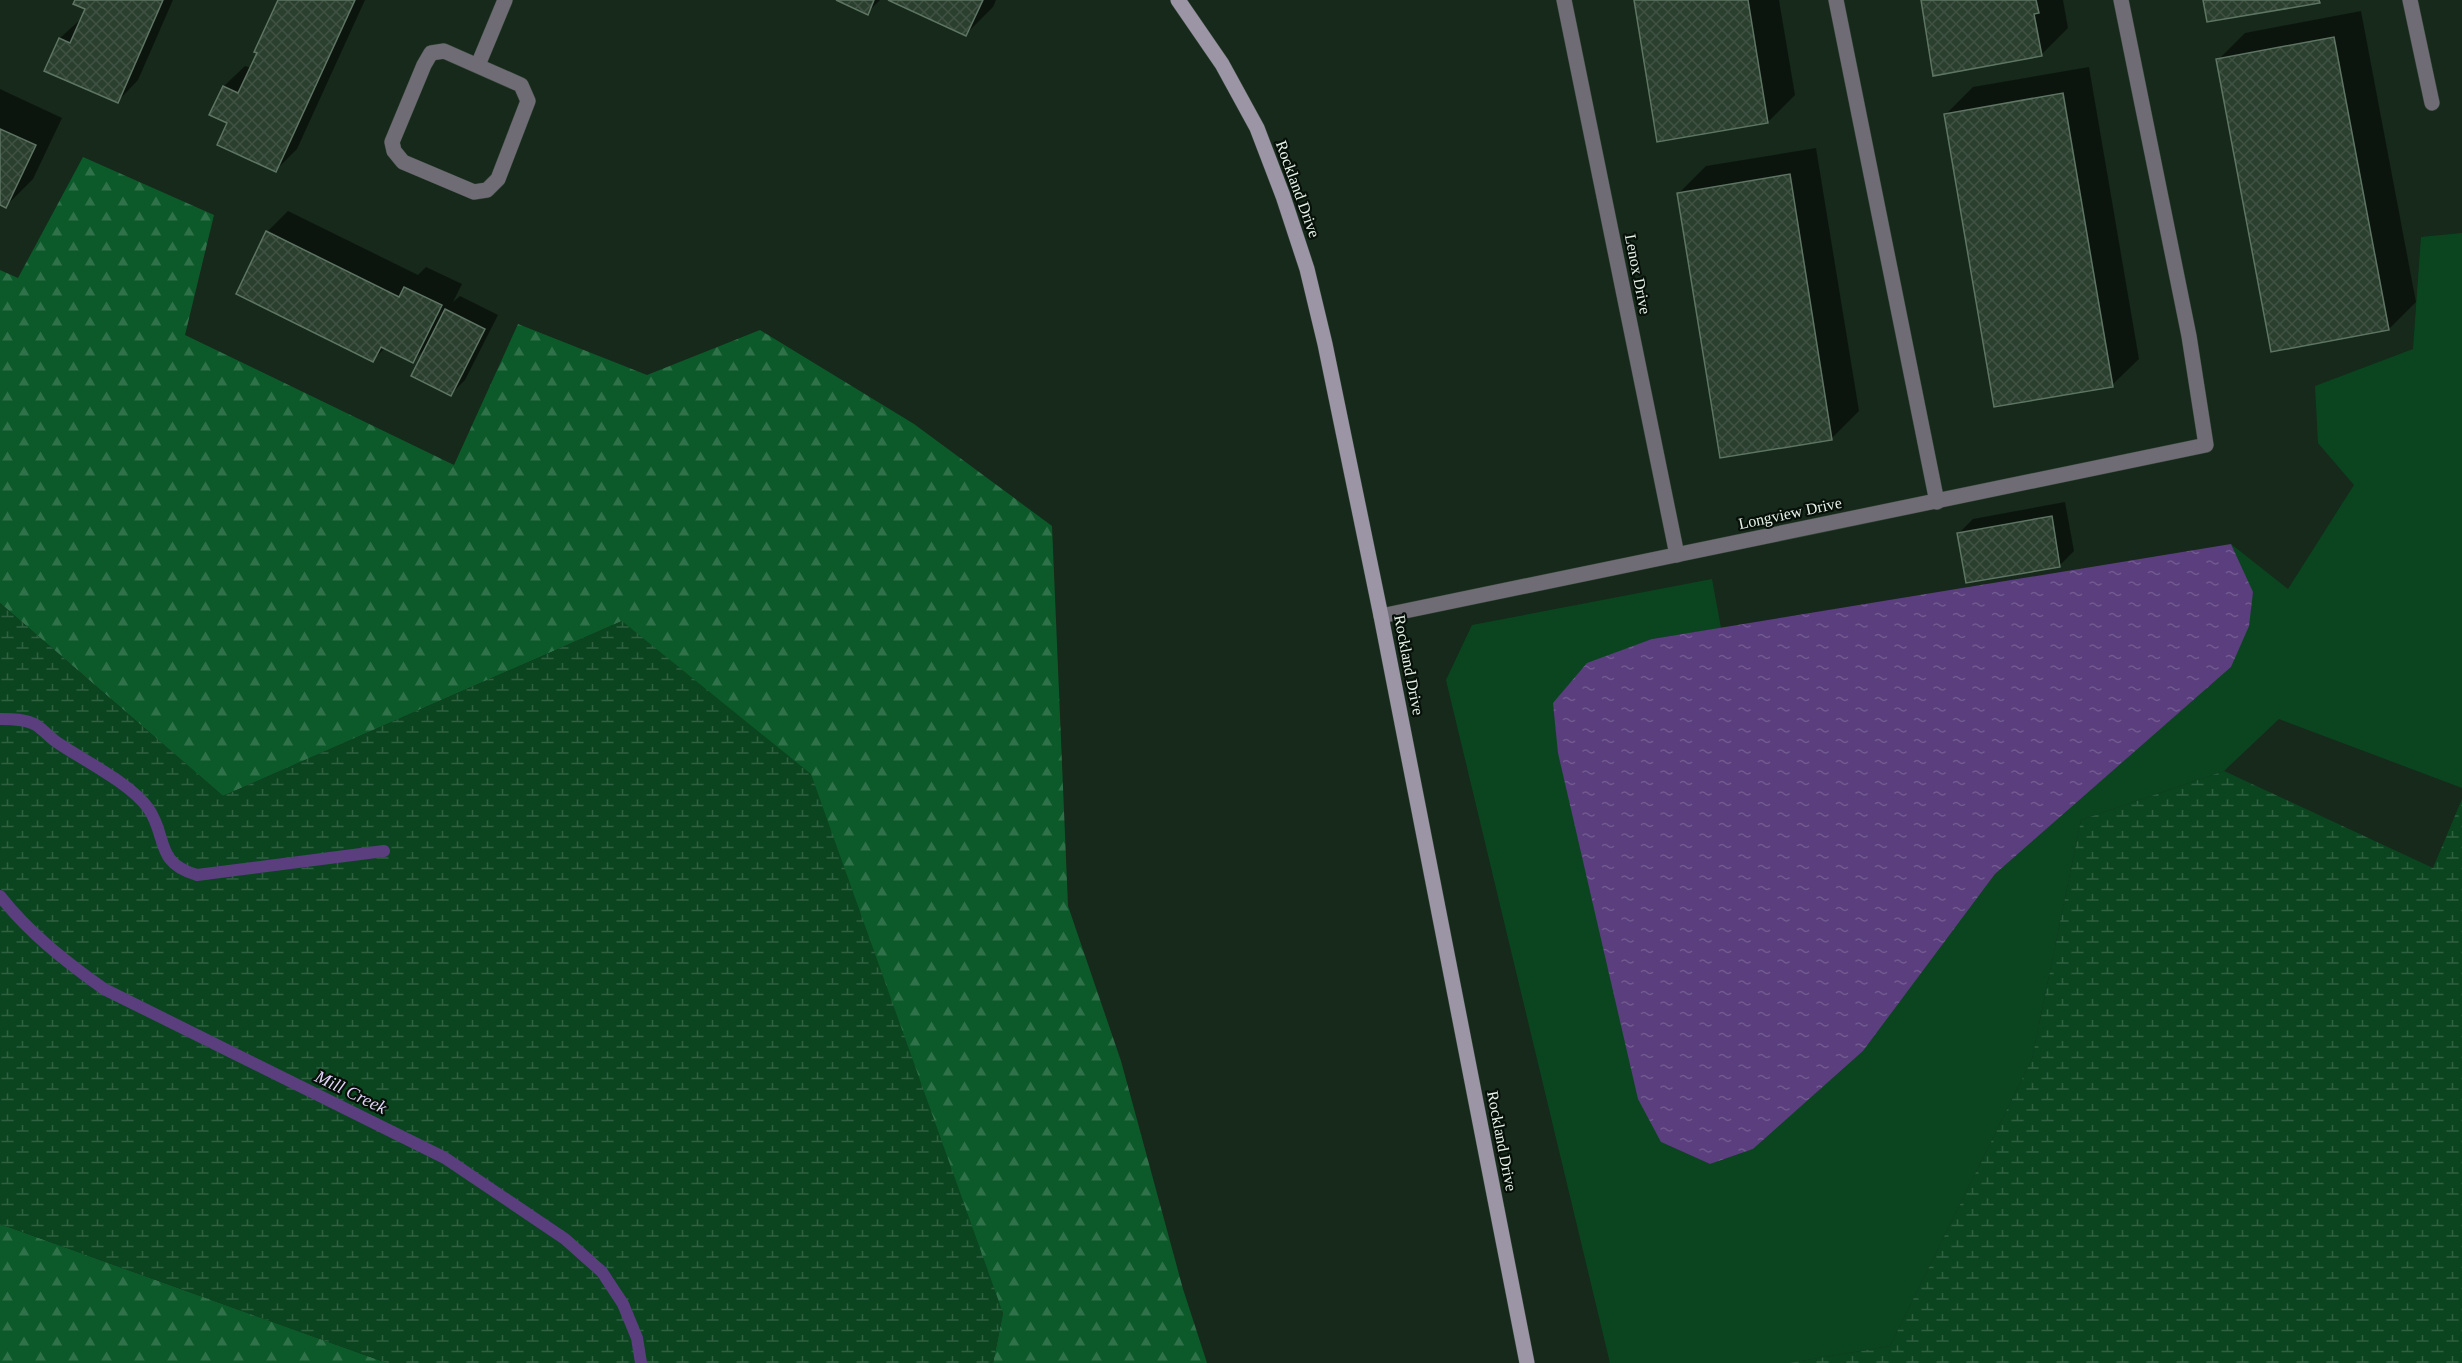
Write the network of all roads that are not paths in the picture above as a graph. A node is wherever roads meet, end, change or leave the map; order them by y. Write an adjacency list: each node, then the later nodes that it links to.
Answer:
1 (505, 0): 7 (lane)
2 (1178, 0): 11 (street, Rockland Drive)
3 (1564, 0): 10 (lane, Lenox Drive)
4 (1836, 0): 9 (lane)
5 (2121, 0): 9 (lane, Longview Drive)
6 (2410, 0): 8 (lane)
7 (478, 65): 7 (lane)
8 (2432, 103)
9 (1937, 502): 10 (lane, Longview Drive)
10 (1677, 555): 11 (lane, Longview Drive)
11 (1381, 616): 12 (street, Rockland Drive)
12 (1527, 1363)

